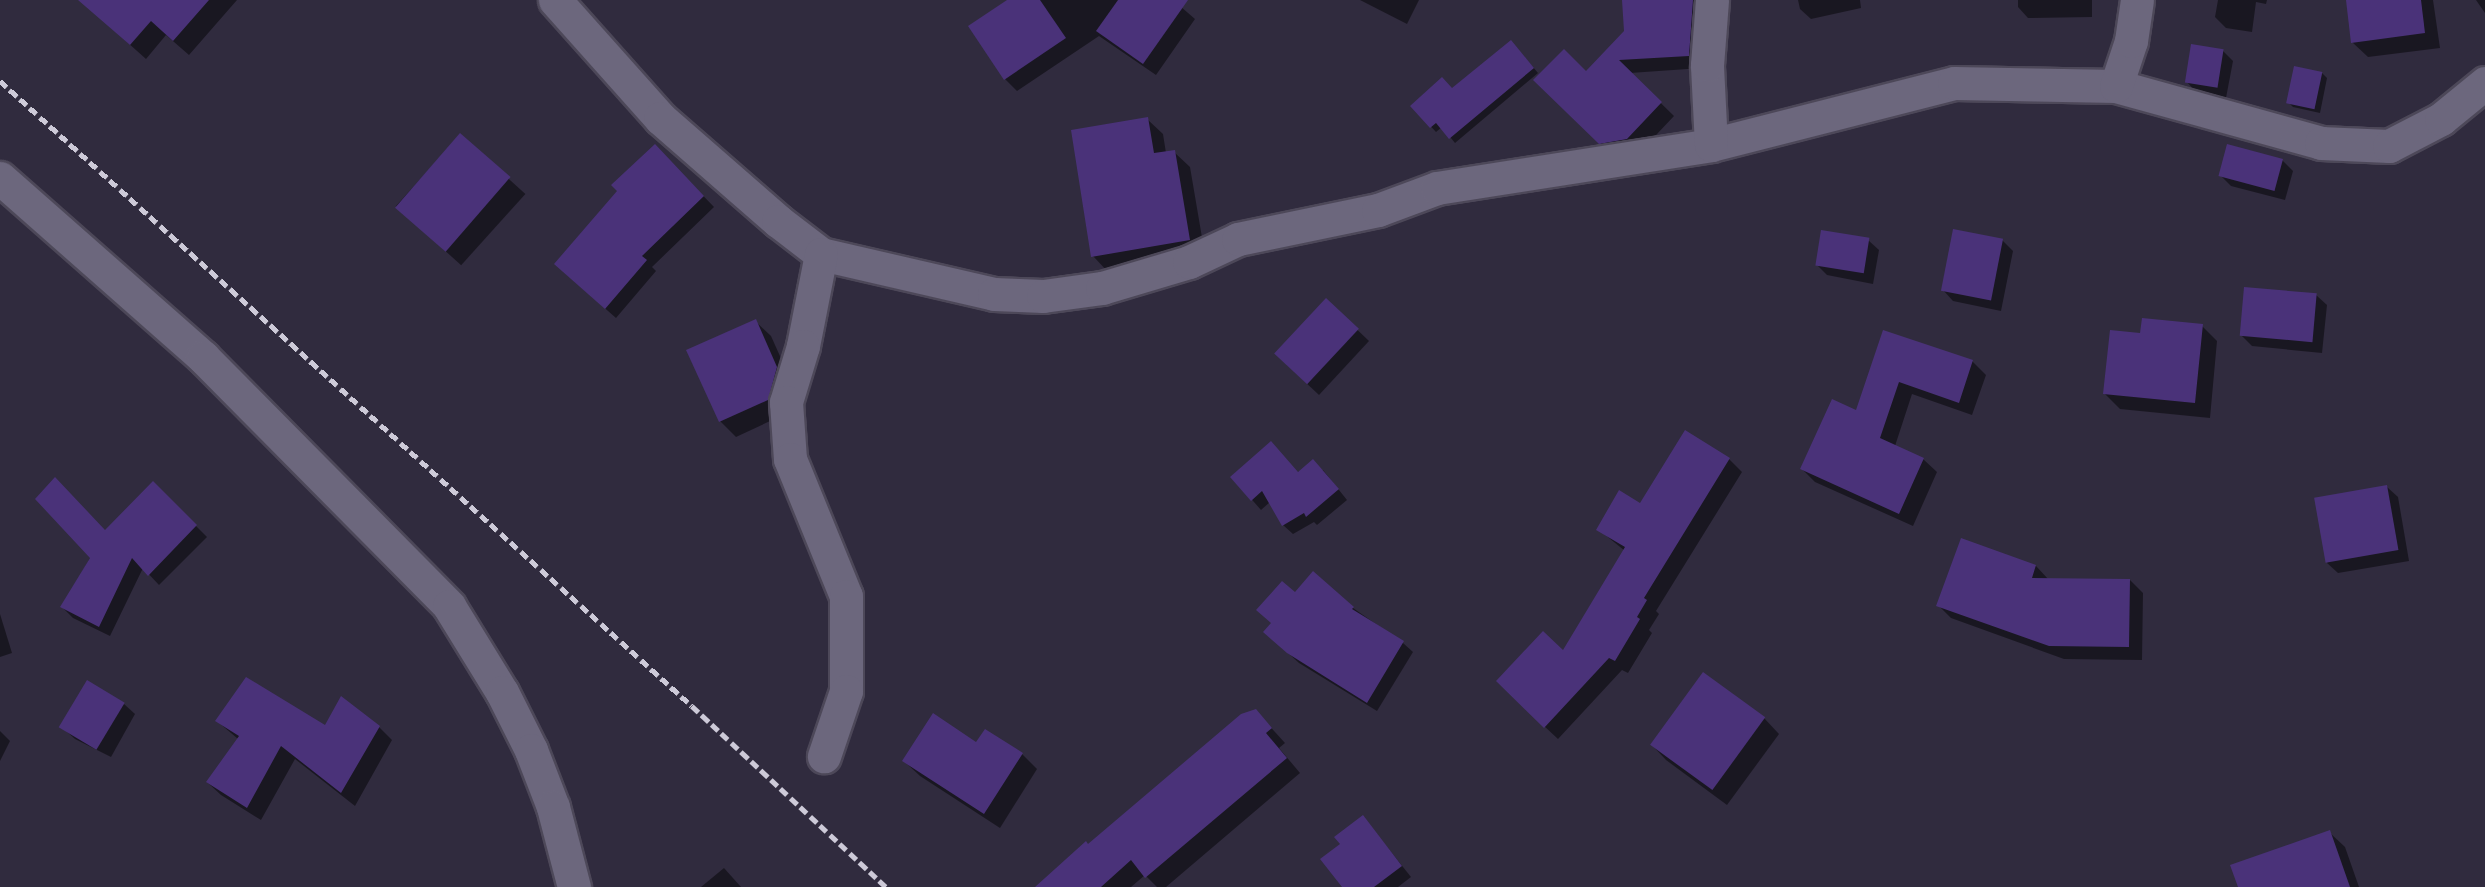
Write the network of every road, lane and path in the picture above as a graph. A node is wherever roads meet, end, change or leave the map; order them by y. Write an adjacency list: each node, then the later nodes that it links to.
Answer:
1 (555, 0): 8 (street)
2 (1712, 0): 6 (street)
3 (2137, 0): 5 (street)
4 (2485, 83): 5 (street)
5 (2116, 86): 6 (street)
6 (1711, 145): 8 (street)
7 (0, 178): 10 (street)
8 (821, 254): 9 (street)
9 (825, 756)
10 (574, 887)

